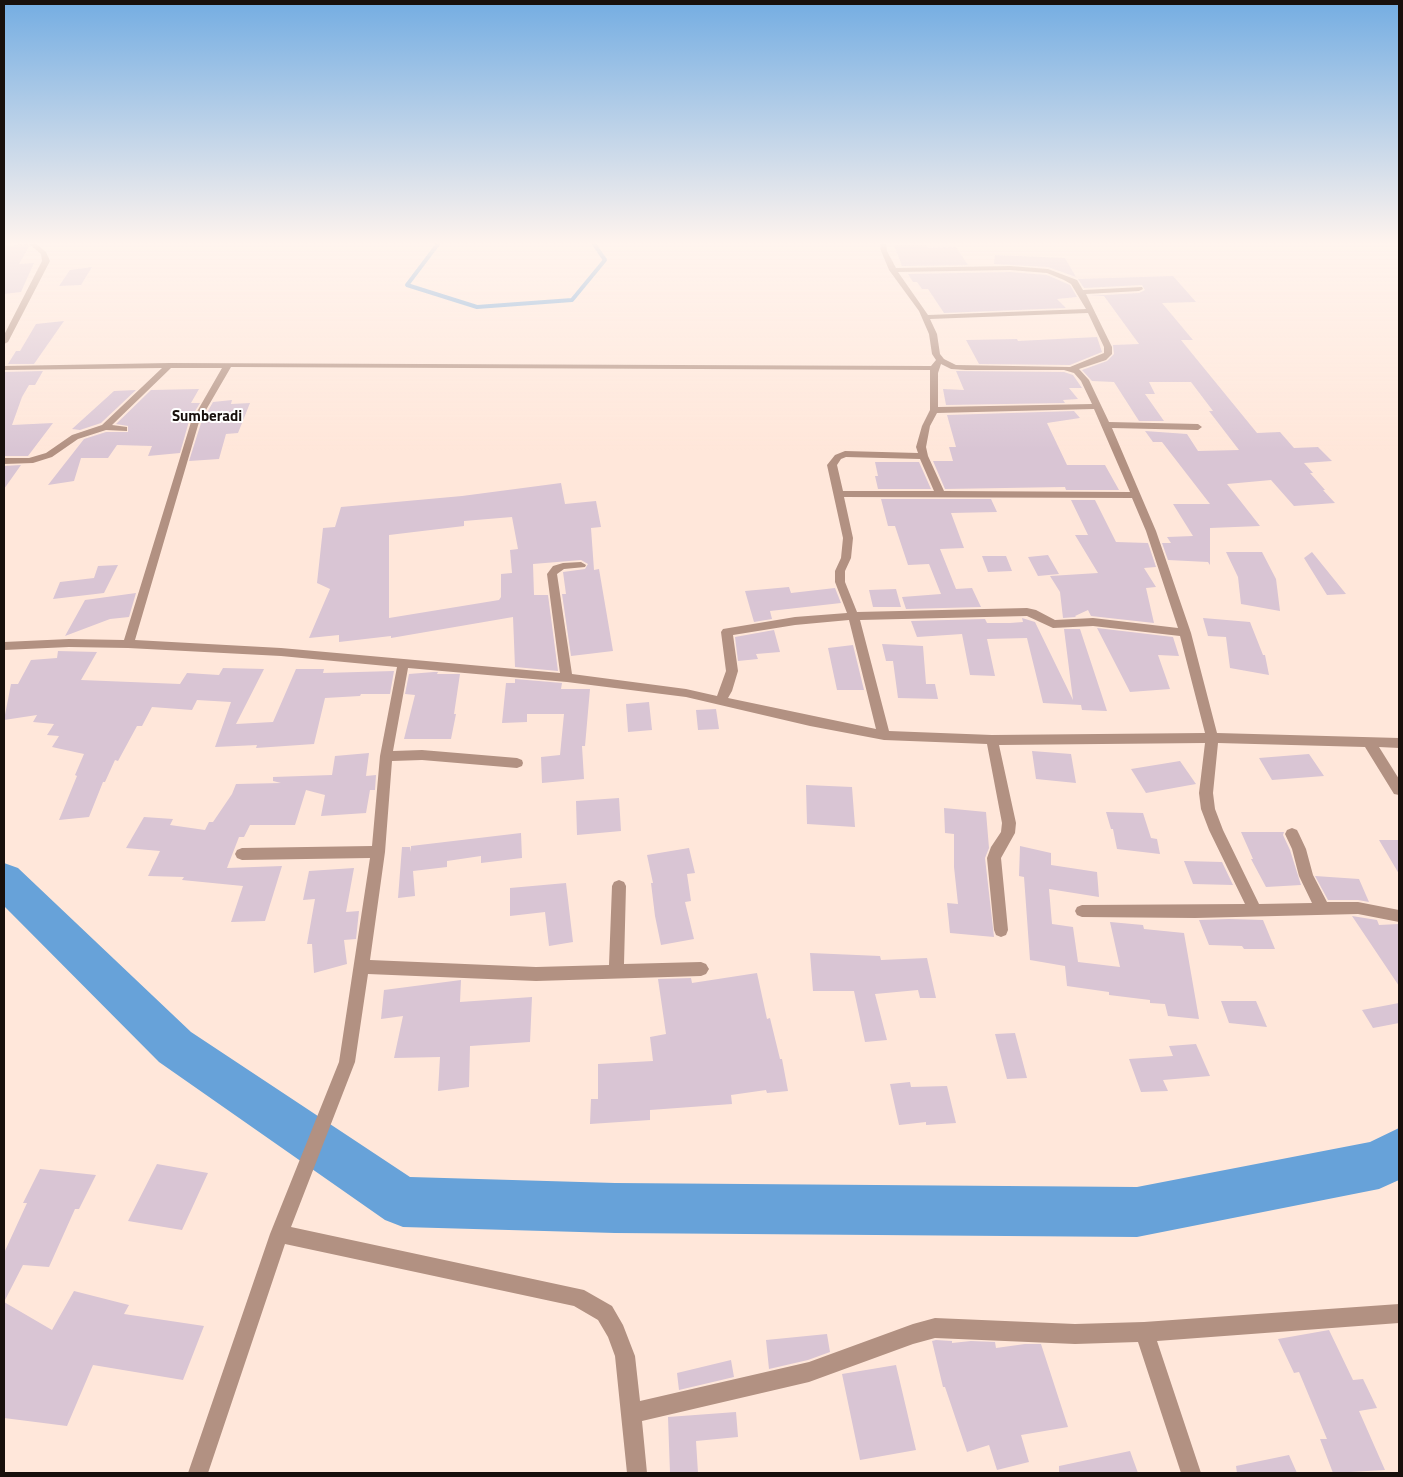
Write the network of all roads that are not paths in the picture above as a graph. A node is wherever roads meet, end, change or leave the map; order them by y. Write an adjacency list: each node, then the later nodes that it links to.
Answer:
1 (19, 313): 6 (street)
2 (923, 313): 5 (street)
3 (1038, 313): 5 (street)
4 (1092, 313): 11 (street)
5 (926, 317): 9 (street)
6 (4, 342)
7 (170, 365): 8 (street); 10 (street); 15 (street)
8 (228, 365): 9 (street); 26 (street)
9 (938, 365): 11 (street); 13 (street)
10 (4, 368)
11 (1072, 369): 12 (street)
12 (1097, 406): 13 (street); 14 (street)
13 (934, 410): 18 (street)
14 (1106, 425): 16 (street); 22 (street)
15 (105, 427): 17 (street); 19 (street)
16 (1198, 427)
17 (124, 429)
18 (923, 456): 20 (street); 21 (street)
19 (4, 462)
20 (839, 494): 21 (street); 24 (street)
21 (940, 494): 22 (street)
22 (1135, 495): 25 (street)
23 (581, 565): 29 (street)
24 (853, 616): 25 (street); 30 (street); 31 (street)
25 (1184, 634): 32 (street)
26 (128, 644): 27 (street); 28 (street)
27 (4, 646)
28 (403, 664): 29 (street); 36 (street)
29 (567, 678): 30 (street)
30 (720, 700): 31 (street)
31 (884, 735): 33 (street)
32 (1212, 738): 33 (street); 34 (street); 44 (street)
33 (992, 740): 47 (street)
34 (1369, 742): 35 (street); 38 (street)
35 (1399, 743)
36 (386, 756): 37 (street); 40 (street)
37 (517, 763)
38 (1399, 790)
39 (1292, 834): 43 (street)
40 (378, 852): 41 (street); 48 (street)
41 (242, 854)
42 (619, 886): 50 (street)
43 (1323, 909): 44 (street); 46 (street)
44 (1255, 910): 45 (street)
45 (1082, 911)
46 (1399, 916)
47 (1001, 930)
48 (361, 967): 50 (street); 51 (street)
49 (701, 969): 50 (street)
50 (616, 970)
51 (278, 1234): 54 (street); 55 (street)
52 (1399, 1314): 53 (street)
53 (1144, 1332): 54 (street); 57 (street)
54 (632, 1413): 56 (street)
55 (198, 1473)
56 (637, 1473)
57 (1191, 1473)

